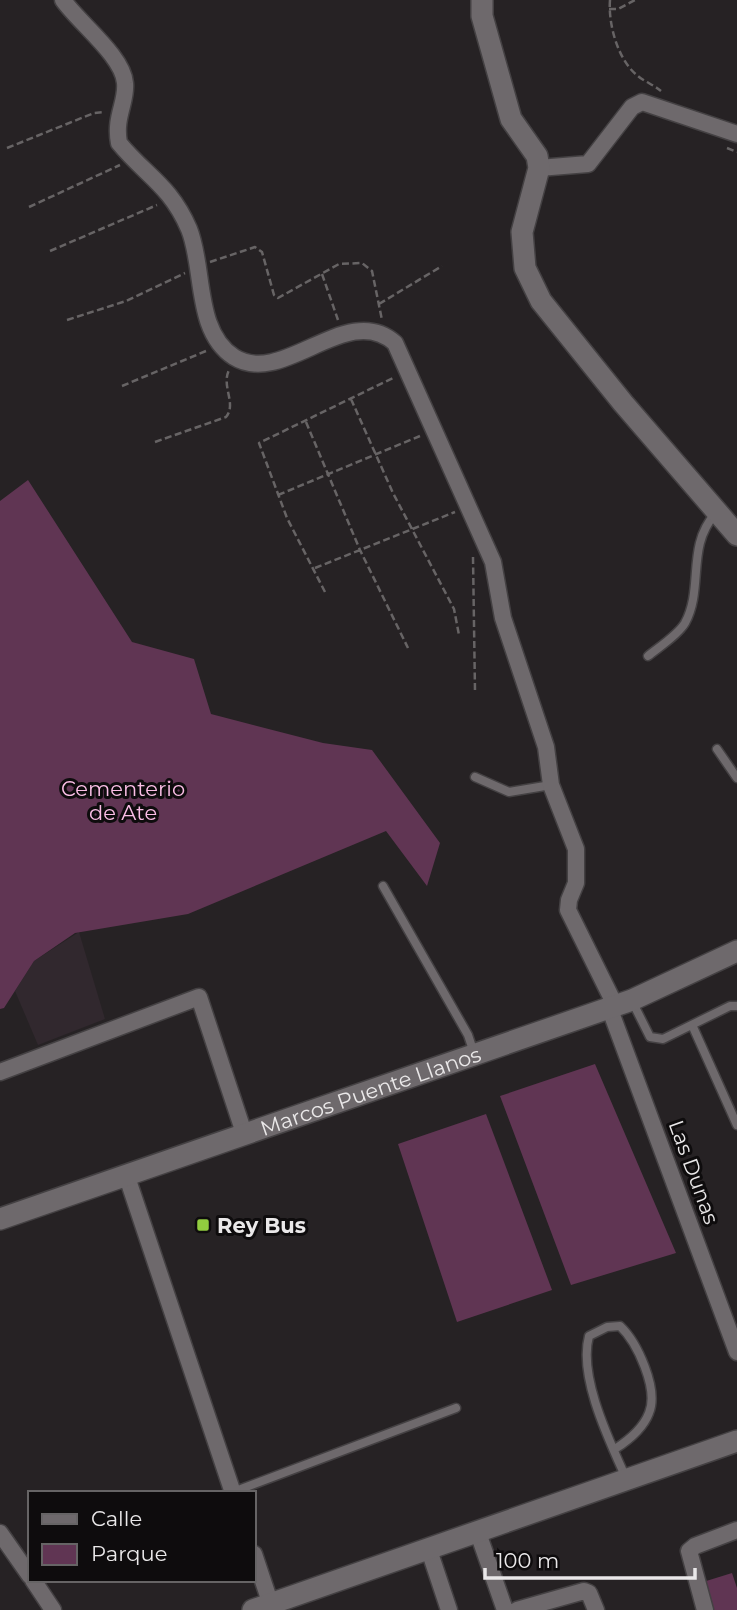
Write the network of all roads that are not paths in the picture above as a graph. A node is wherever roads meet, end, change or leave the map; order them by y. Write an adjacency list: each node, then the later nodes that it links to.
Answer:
1 (63, 0): 11 (street, Las Dunas)
2 (481, 0): 4 (street)
3 (737, 134): 4 (street)
4 (539, 168): 5 (street)
5 (717, 512): 6 (street); 7 (lane)
6 (737, 535)
7 (648, 656)
8 (717, 749): 10 (lane)
9 (475, 777): 11 (lane)
10 (737, 778)
11 (551, 785): 14 (street, Las Dunas)
12 (383, 886): 17 (lane)
13 (737, 951): 14 (street, Marcos Puente Llanos)
14 (619, 1004): 16 (lane); 17 (street, Marcos Puente Llanos); 25 (street, Las Dunas)
15 (737, 1006): 16 (lane)
16 (693, 1027): 20 (lane)
17 (475, 1056): 22 (street, Marcos Puente Llanos)
18 (0, 1073): 22 (street)
19 (737, 1101): 20 (lane)
20 (728, 1105): 21 (lane)
21 (737, 1125)
22 (244, 1133): 23 (street, Marcos Puente Llanos)
23 (125, 1174): 24 (street, Marcos Puente Llanos); 30 (street)
24 (0, 1219)
25 (737, 1352)
26 (456, 1408): 31 (lane)
27 (737, 1441): 29 (street)
28 (615, 1449): 28 (lane); 29 (lane)
29 (627, 1480): 34 (street)
30 (233, 1491)
31 (236, 1491)
32 (737, 1530): 45 (street)
33 (0, 1533): 37 (street)
34 (478, 1533): 35 (street); 42 (street)
35 (429, 1550): 39 (street); 41 (street)
36 (256, 1567): 39 (street)
37 (28, 1573)
38 (34, 1582): 40 (street)
39 (262, 1606)
40 (53, 1610)
41 (449, 1610)
42 (505, 1610)
43 (517, 1610): 44 (street)
44 (596, 1610)
45 (705, 1610)

